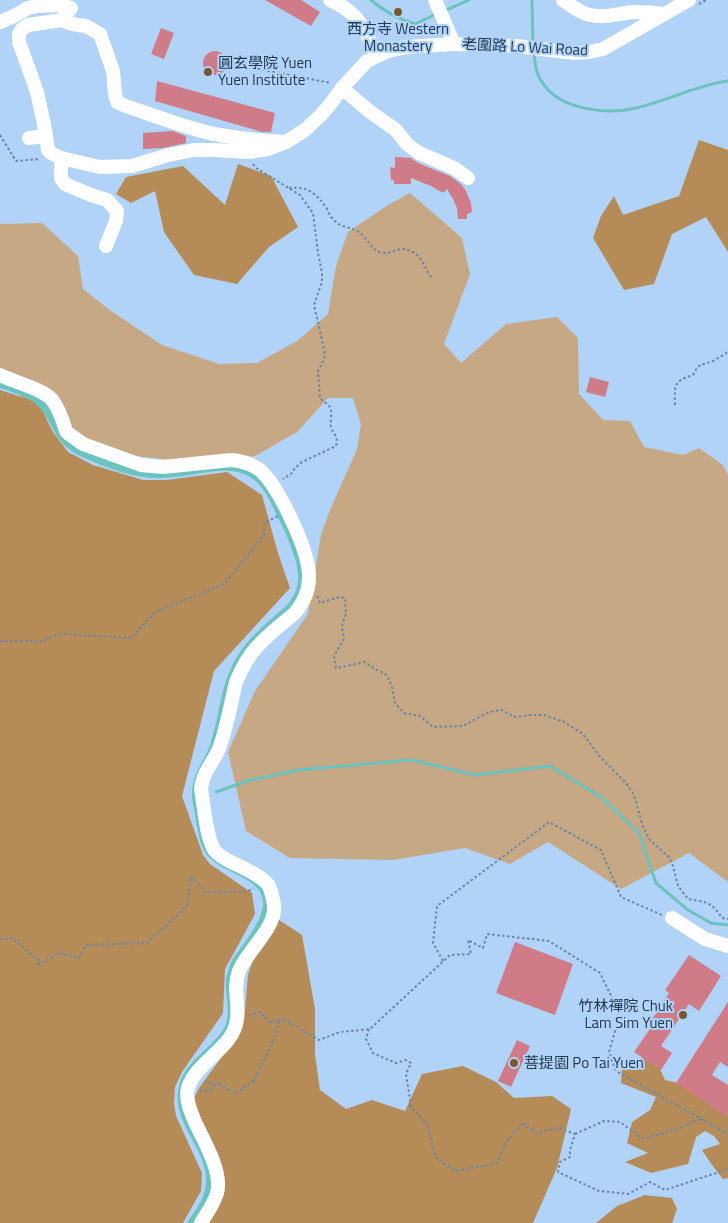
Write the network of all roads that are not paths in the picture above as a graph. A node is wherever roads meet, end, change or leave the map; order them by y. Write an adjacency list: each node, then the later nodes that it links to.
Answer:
1 (330, 0): 9 (street)
2 (563, 0): 5 (street)
3 (689, 0): 5 (street, 老圍路 Lo Wai Road)
4 (435, 1): 8 (street)
5 (663, 14): 8 (street, 老圍路 Lo Wai Road)
6 (62, 20): 7 (street); 11 (street); 13 (street)
7 (0, 22)
8 (454, 44): 9 (street, 老圍路 Lo Wai Road)
9 (376, 55): 10 (street, 老圍路 Lo Wai Road)
10 (339, 86): 13 (street, 老圍路 Lo Wai Road); 15 (street)
11 (46, 136): 12 (street); 14 (street)
12 (29, 138)
13 (286, 142): 14 (street, 老圍路 Lo Wai Road)
14 (61, 158): 16 (street)
15 (468, 178)
16 (106, 246)
17 (0, 375): 20 (street)
18 (672, 918): 19 (street)
19 (728, 946)
20 (201, 1223)

